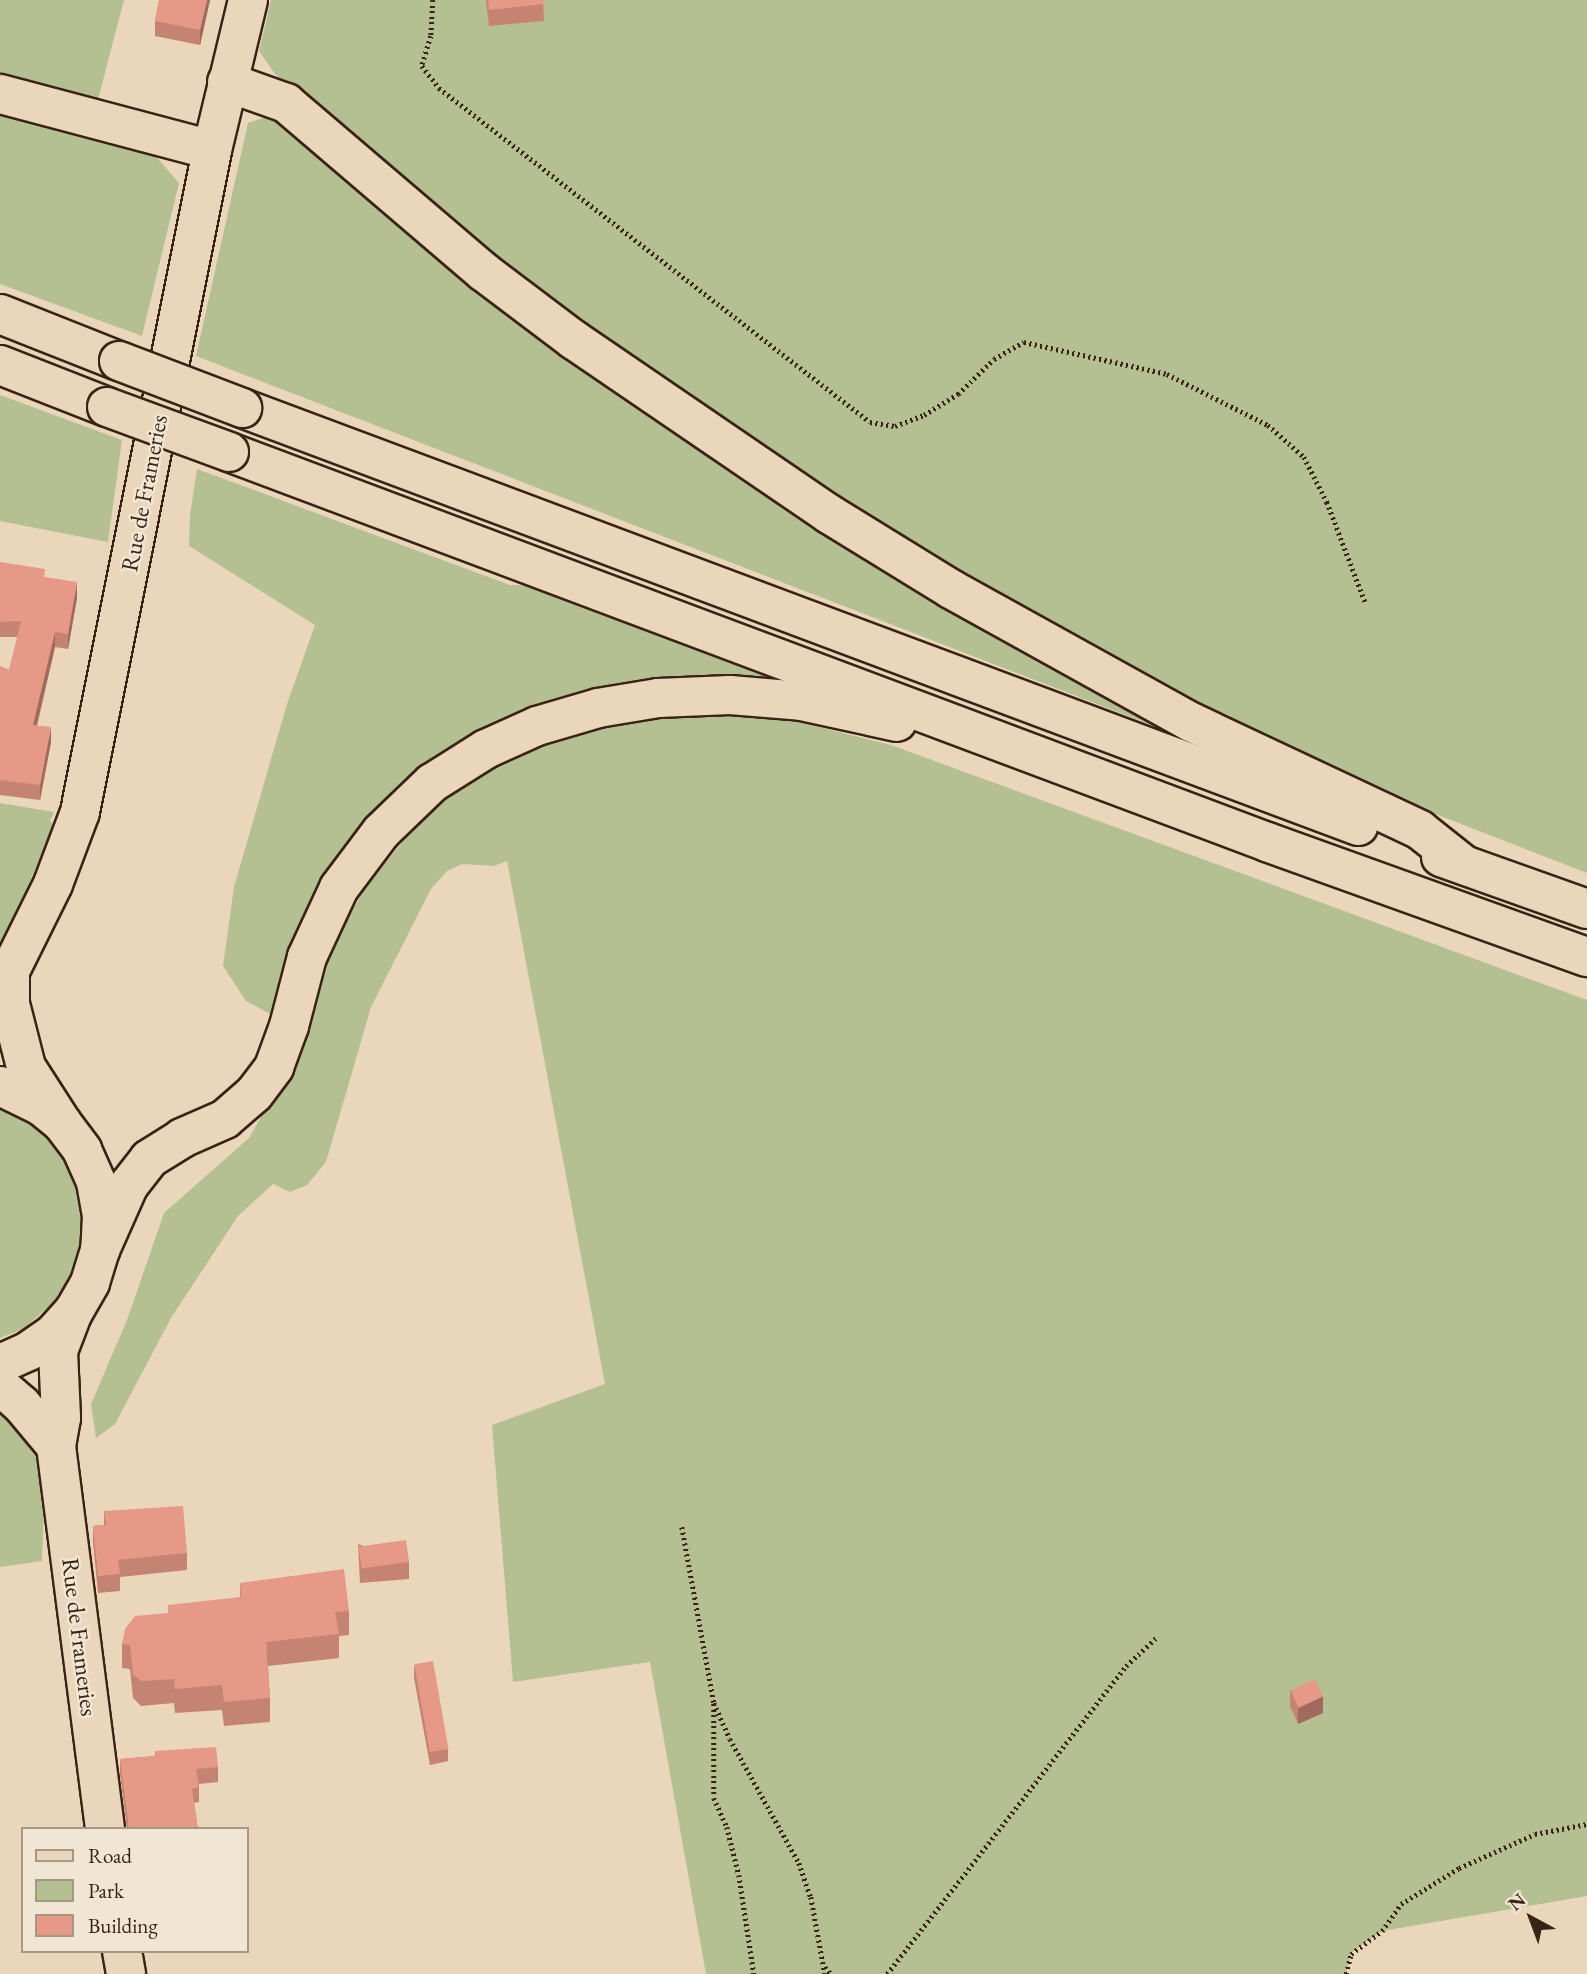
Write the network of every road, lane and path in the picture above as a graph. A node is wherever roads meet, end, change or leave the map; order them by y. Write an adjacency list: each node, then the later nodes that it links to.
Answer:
1 (248, 0): 3 (main road, Rue de Frameries)
2 (433, 0): 8 (path)
3 (227, 82): 5 (main road, Rue de Frameries); 10 (main road)
4 (0, 94): 5 (main road)
5 (212, 150): 13 (main road, Rue de Frameries)
6 (0, 314): 10 (main road, bridge)
7 (0, 365): 9 (main road, bridge)
8 (1366, 604)
9 (960, 726): 12 (main road); 16 (main road)
10 (1464, 865): 11 (main road)
11 (1587, 909)
12 (1587, 957)
13 (5, 983): 15 (main road, Rue de Frameries)
14 (0, 1086): 15 (main road)
15 (62, 1123): 16 (main road)
16 (100, 1250): 17 (main road)
17 (73, 1312): 18 (main road); 20 (main road, Rue de Frameries)
18 (0, 1364)
19 (0, 1386): 20 (main road)
20 (56, 1446): 25 (main road, Rue de Frameries)
21 (682, 1527): 23 (path)
22 (1157, 1637): 32 (path)
23 (714, 1703): 27 (path); 29 (path)
24 (1587, 1824): 33 (path)
25 (105, 1827)
26 (122, 1953): 28 (main road)
27 (824, 1966): 30 (path); 31 (path)
28 (125, 1974)
29 (754, 1974)
30 (825, 1974)
31 (831, 1974)
32 (887, 1974)
33 (1346, 1974)

